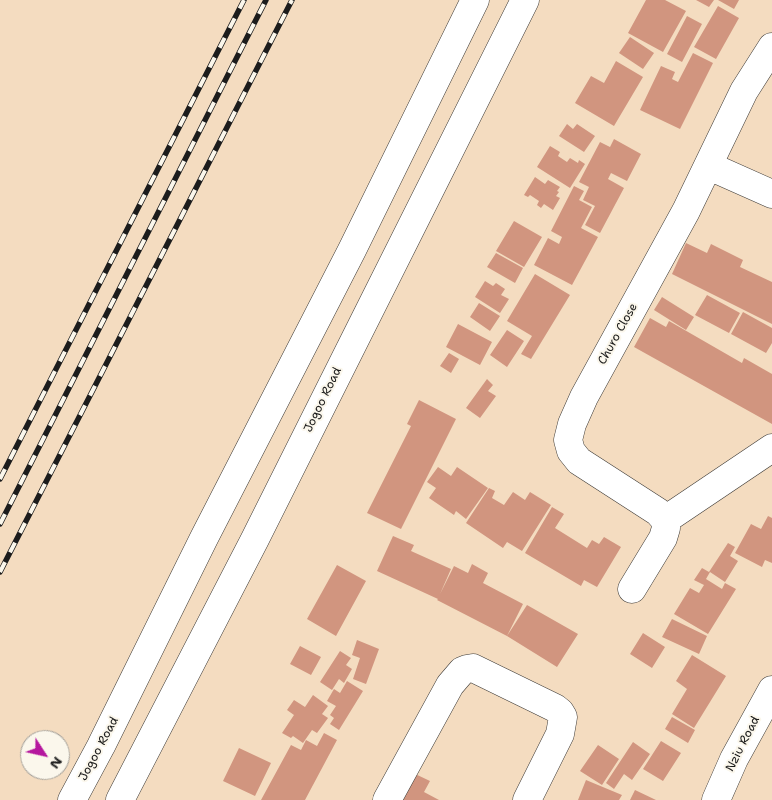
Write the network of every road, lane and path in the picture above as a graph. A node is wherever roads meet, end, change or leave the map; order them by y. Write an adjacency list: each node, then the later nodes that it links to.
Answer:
1 (475, 0): 11 (main road, Jogoo Road)
2 (525, 0): 12 (main road, Jogoo Road)
3 (772, 47): 4 (main road, Churo Close)
4 (709, 166): 5 (main road); 7 (main road, Churo Close)
5 (772, 194)
6 (772, 448): 7 (main road)
7 (665, 520): 8 (main road)
8 (632, 590)
9 (772, 690): 10 (main road, Nziu Road)
10 (764, 725): 15 (main road, Nziu Road)
11 (72, 800)
12 (120, 800)
13 (387, 800): 14 (main road)
14 (527, 800)
15 (716, 800)

